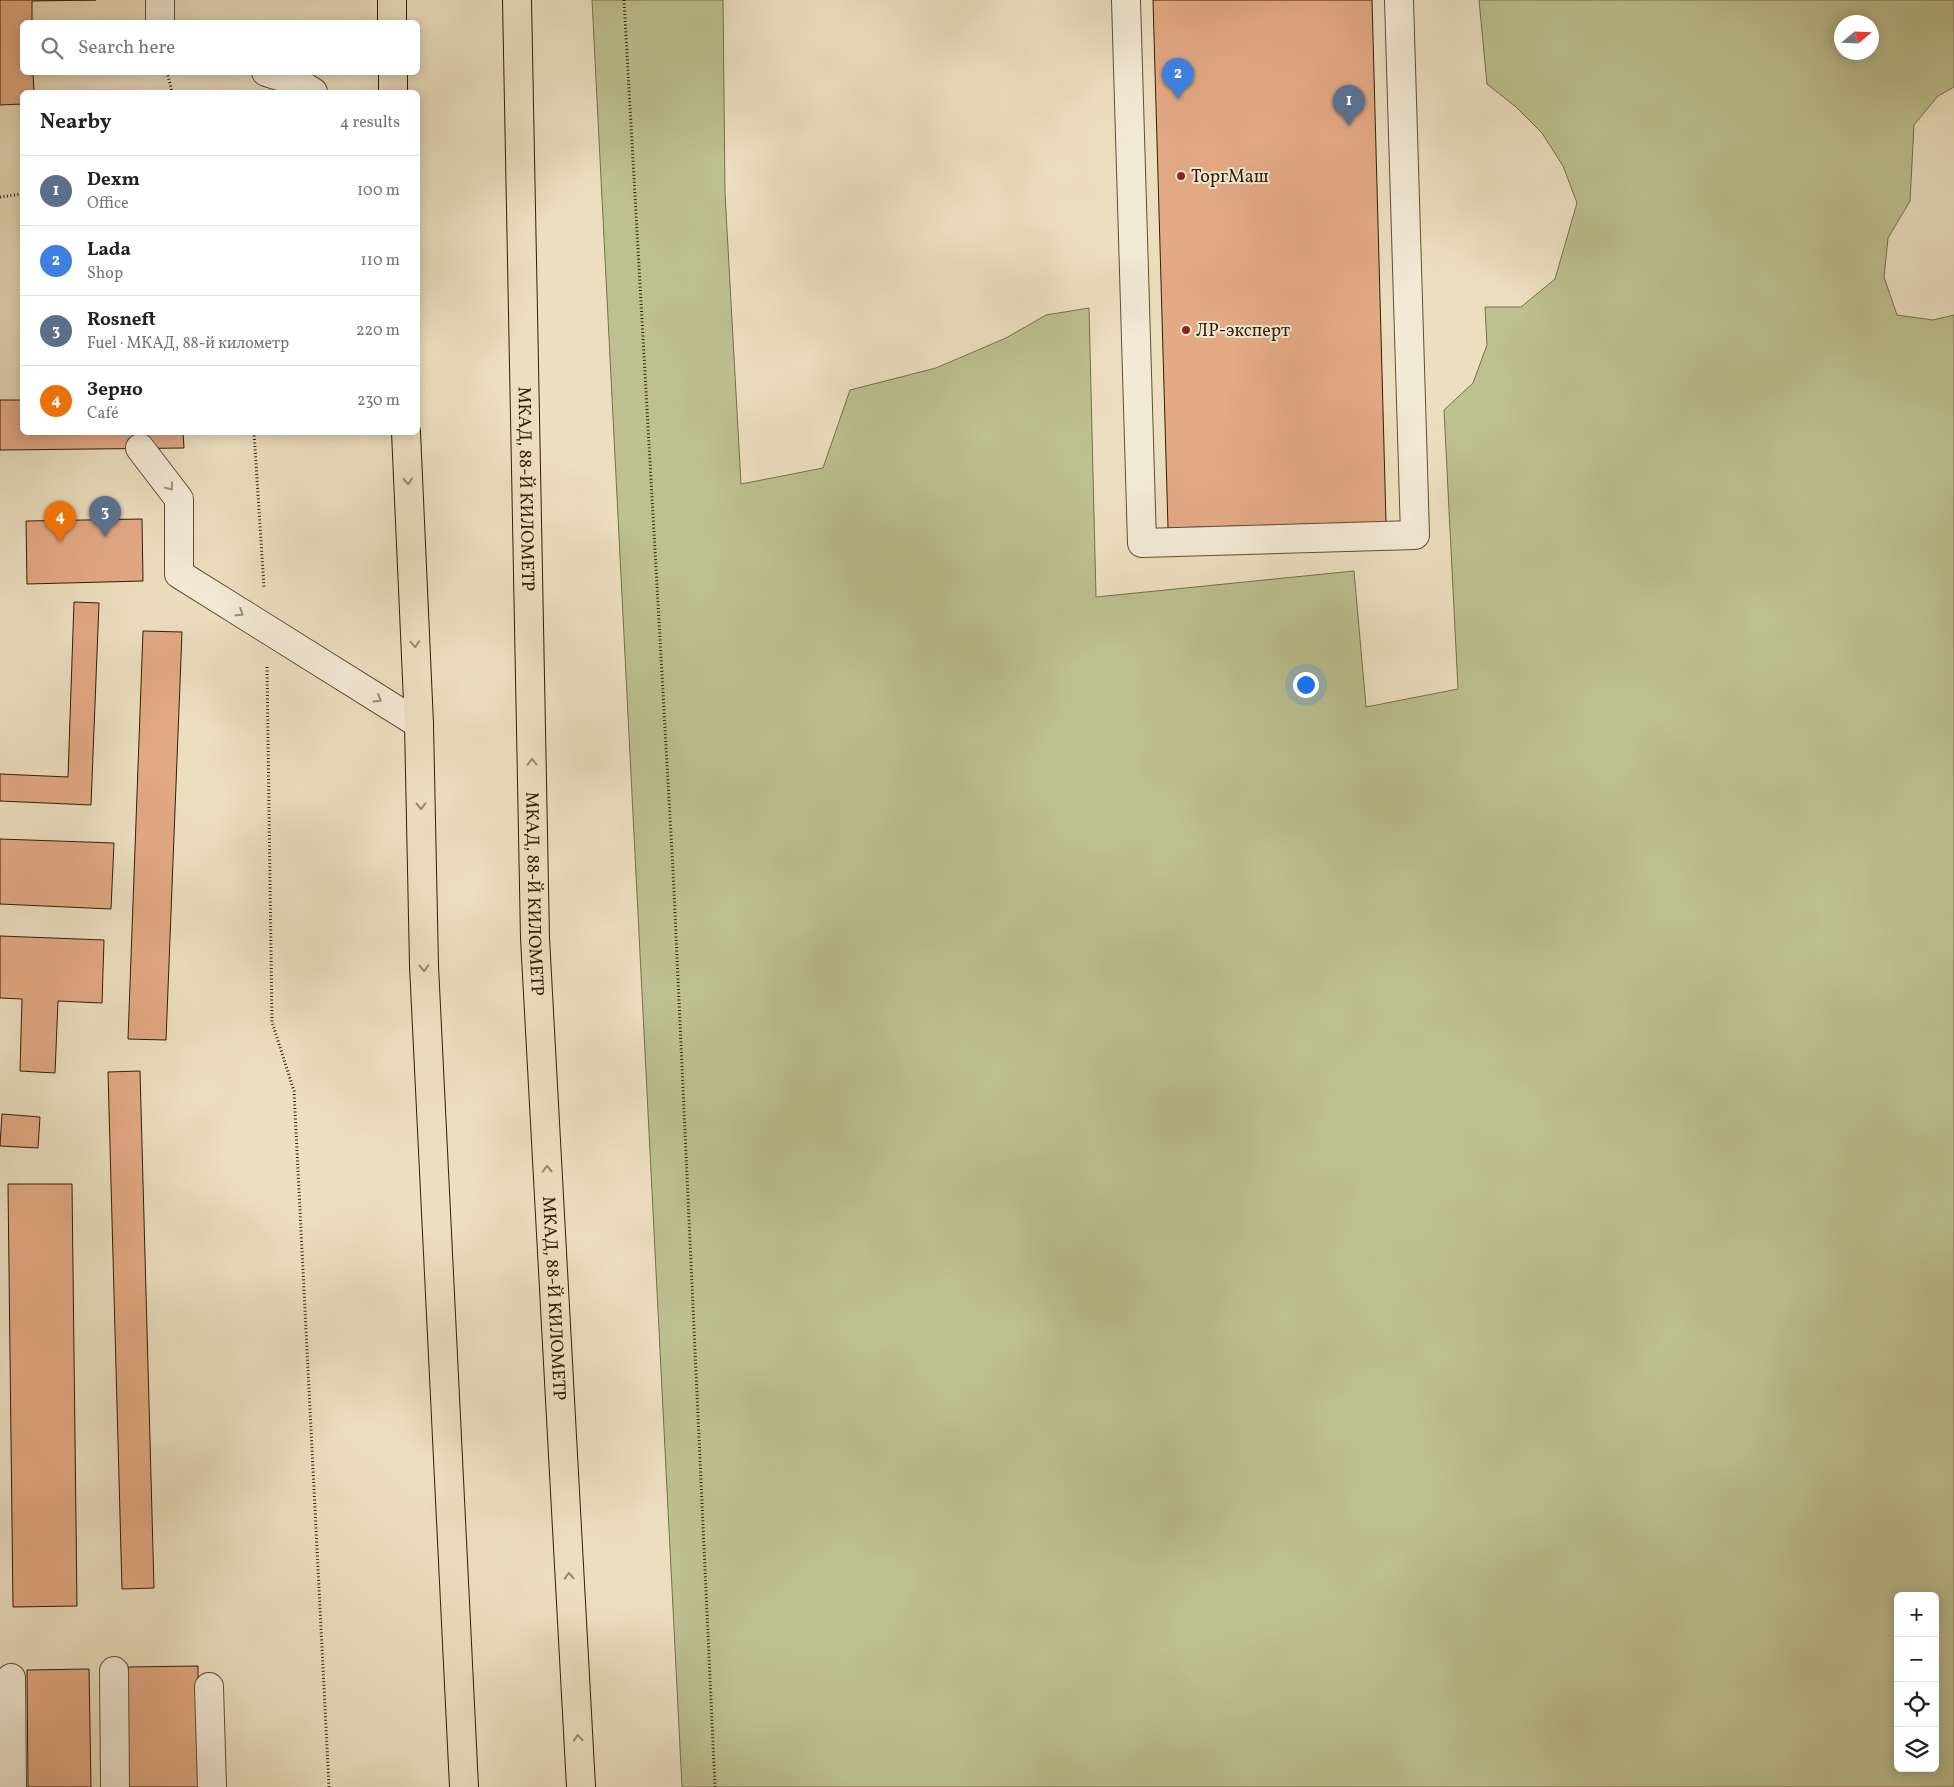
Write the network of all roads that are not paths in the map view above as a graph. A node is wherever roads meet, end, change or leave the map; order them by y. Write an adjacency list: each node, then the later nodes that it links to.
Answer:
1 (160, 0): 6 (lane)
2 (392, 0): 7 (highway)
3 (517, 0): 22 (highway, МКАД, 88-Й КИЛОМЕТР, one-way to 3)
4 (1126, 0): 5 (lane)
5 (1399, 0)
6 (160, 20)
7 (392, 20)
8 (275, 75): 10 (lane)
9 (393, 75): 11 (highway)
10 (310, 90)
11 (394, 90)
12 (406, 435): 14 (highway, one-way to 14)
13 (140, 448): 14 (lane, one-way to 14)
14 (419, 724): 21 (highway, one-way to 21)
15 (114, 1671): 19 (lane)
16 (11, 1678): 18 (lane)
17 (209, 1687): 20 (lane)
18 (12, 1787)
19 (115, 1787)
20 (212, 1787)
21 (464, 1787)
22 (582, 1787)

